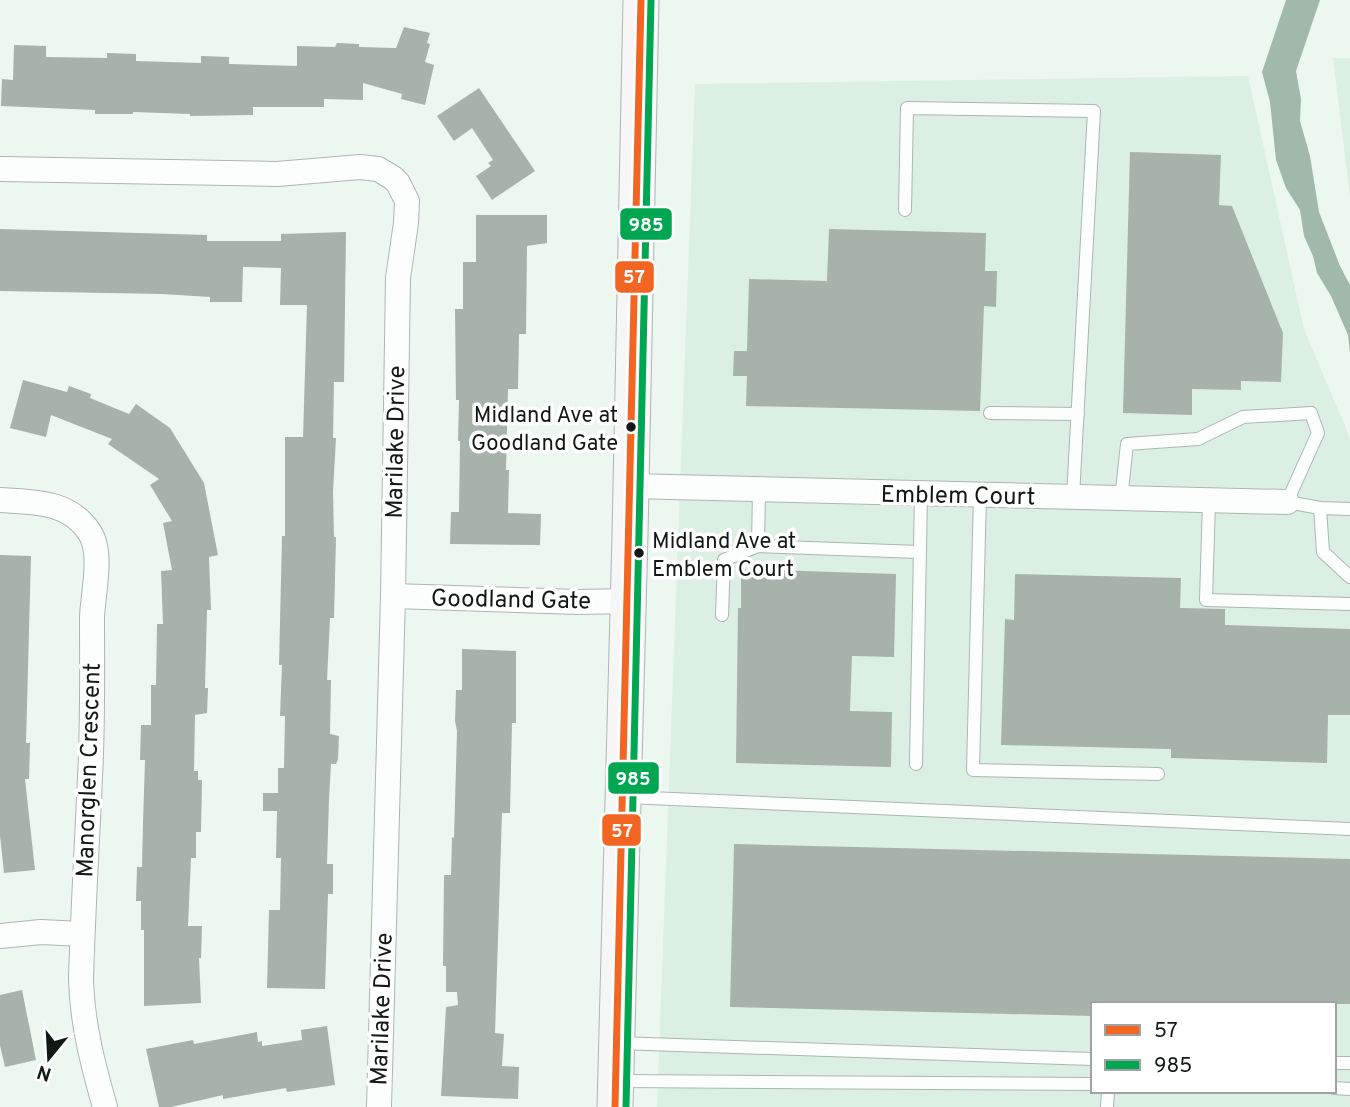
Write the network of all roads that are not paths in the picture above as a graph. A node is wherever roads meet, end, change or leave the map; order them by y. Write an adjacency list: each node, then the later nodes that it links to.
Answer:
1 (641, 0): 6 (main road)
2 (0, 169): 20 (street, Marilake Drive)
3 (905, 210): 5 (lane)
4 (990, 413): 5 (lane)
5 (1078, 414): 10 (lane)
6 (630, 486): 7 (street, Emblem Court); 21 (main road)
7 (759, 490): 8 (street, Emblem Court); 17 (lane)
8 (921, 494): 9 (street, Emblem Court); 18 (lane)
9 (980, 495): 10 (street, Emblem Court); 25 (lane)
10 (1073, 497): 11 (street, Emblem Court)
11 (1121, 499): 13 (street, Emblem Court); 14 (lane)
12 (0, 500): 28 (street, Manorglen Crescent)
13 (1209, 501): 14 (street, Emblem Court); 22 (lane)
14 (1287, 502): 15 (lane)
15 (1320, 508): 16 (lane); 19 (lane)
16 (1350, 509)
17 (758, 547): 18 (lane); 23 (lane)
18 (919, 552): 24 (lane)
19 (1350, 577)
20 (393, 596): 21 (street, Goodland Gate); 35 (street, Marilake Drive)
21 (629, 601): 26 (main road)
22 (1350, 604)
23 (722, 615)
24 (916, 764)
25 (1158, 774)
26 (624, 797): 27 (lane); 30 (main road)
27 (1350, 829)
28 (82, 934): 29 (street); 34 (street, Manorglen Crescent)
29 (0, 936)
30 (618, 1043): 31 (lane); 33 (main road)
31 (1091, 1059)
32 (1091, 1084): 33 (lane)
33 (616, 1094)
34 (105, 1107)
35 (379, 1107)

